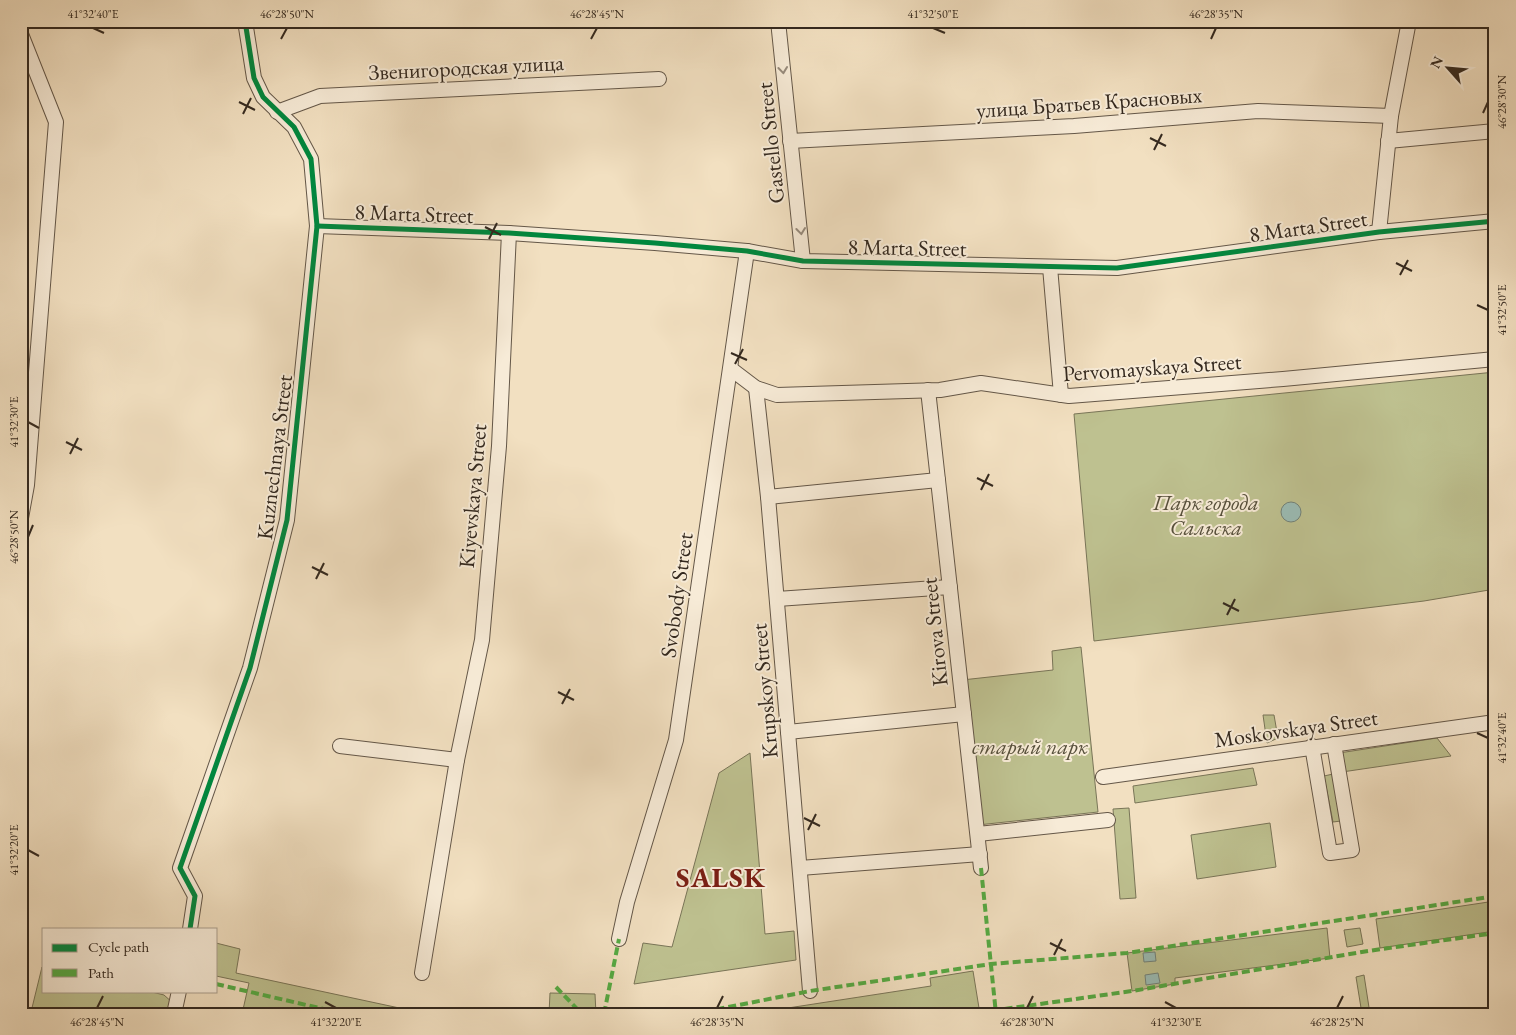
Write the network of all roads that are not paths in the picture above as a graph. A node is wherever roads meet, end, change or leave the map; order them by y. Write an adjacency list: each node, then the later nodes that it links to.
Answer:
1 (244, 21): 6 (street, Kuznechnaya Street)
2 (778, 21): 9 (street, Gastello Street, one-way to 9)
3 (1409, 21): 7 (street)
4 (21, 34): 25 (street)
5 (659, 79): 6 (street, Звенигородская улица)
6 (278, 112): 12 (street, Kuznechnaya Street)
7 (1391, 116): 9 (street, улица Братьев Красновых); 10 (street)
8 (1495, 131): 10 (street)
9 (790, 141): 16 (street, Gastello Street, one-way to 16)
10 (1388, 141): 13 (street)
11 (1495, 222): 13 (street, 8 Marta Street)
12 (317, 226): 14 (street, 8 Marta Street); 41 (street, Kuznechnaya Street)
13 (1379, 232): 17 (street, 8 Marta Street)
14 (509, 233): 15 (street, 8 Marta Street); 34 (street, Kiyevskaya Street)
15 (747, 251): 16 (street, 8 Marta Street); 19 (street, Svobody Street)
16 (803, 261): 17 (street, 8 Marta Street)
17 (1050, 267): 22 (street)
18 (1495, 359): 22 (street, Pervomayskaya Street)
19 (731, 369): 20 (street, Pervomayskaya Street); 42 (street, Svobody Street)
20 (756, 388): 21 (street, Pervomayskaya Street); 24 (street, Krupskoy Street)
21 (928, 390): 22 (street, Pervomayskaya Street); 23 (street, Kirova Street)
22 (1061, 395)
23 (938, 480): 24 (street); 26 (street, Kirova Street)
24 (768, 497): 27 (street, Krupskoy Street)
25 (21, 518)
26 (950, 587): 27 (street); 28 (street, Kirova Street)
27 (777, 600): 30 (street, Krupskoy Street)
28 (964, 714): 30 (street); 37 (street, Kirova Street)
29 (1495, 722): 31 (street, Moskovskaya Street)
30 (788, 732): 39 (street, Krupskoy Street)
31 (1334, 744): 33 (street, Moskovskaya Street); 33 (street)
32 (340, 746): 34 (street)
33 (1312, 746): 35 (street, Moskovskaya Street)
34 (457, 760): 43 (street, Kiyevskaya Street)
35 (1103, 777)
36 (1108, 820): 37 (street)
37 (978, 834): 38 (street, Kirova Street)
38 (980, 854): 39 (street); 40 (street, Kirova Street)
39 (800, 868): 44 (street, Krupskoy Street)
40 (981, 868)
41 (190, 928)
42 (619, 939)
43 (422, 973)
44 (810, 991)
45 (179, 992): 46 (street)
46 (174, 1014)

